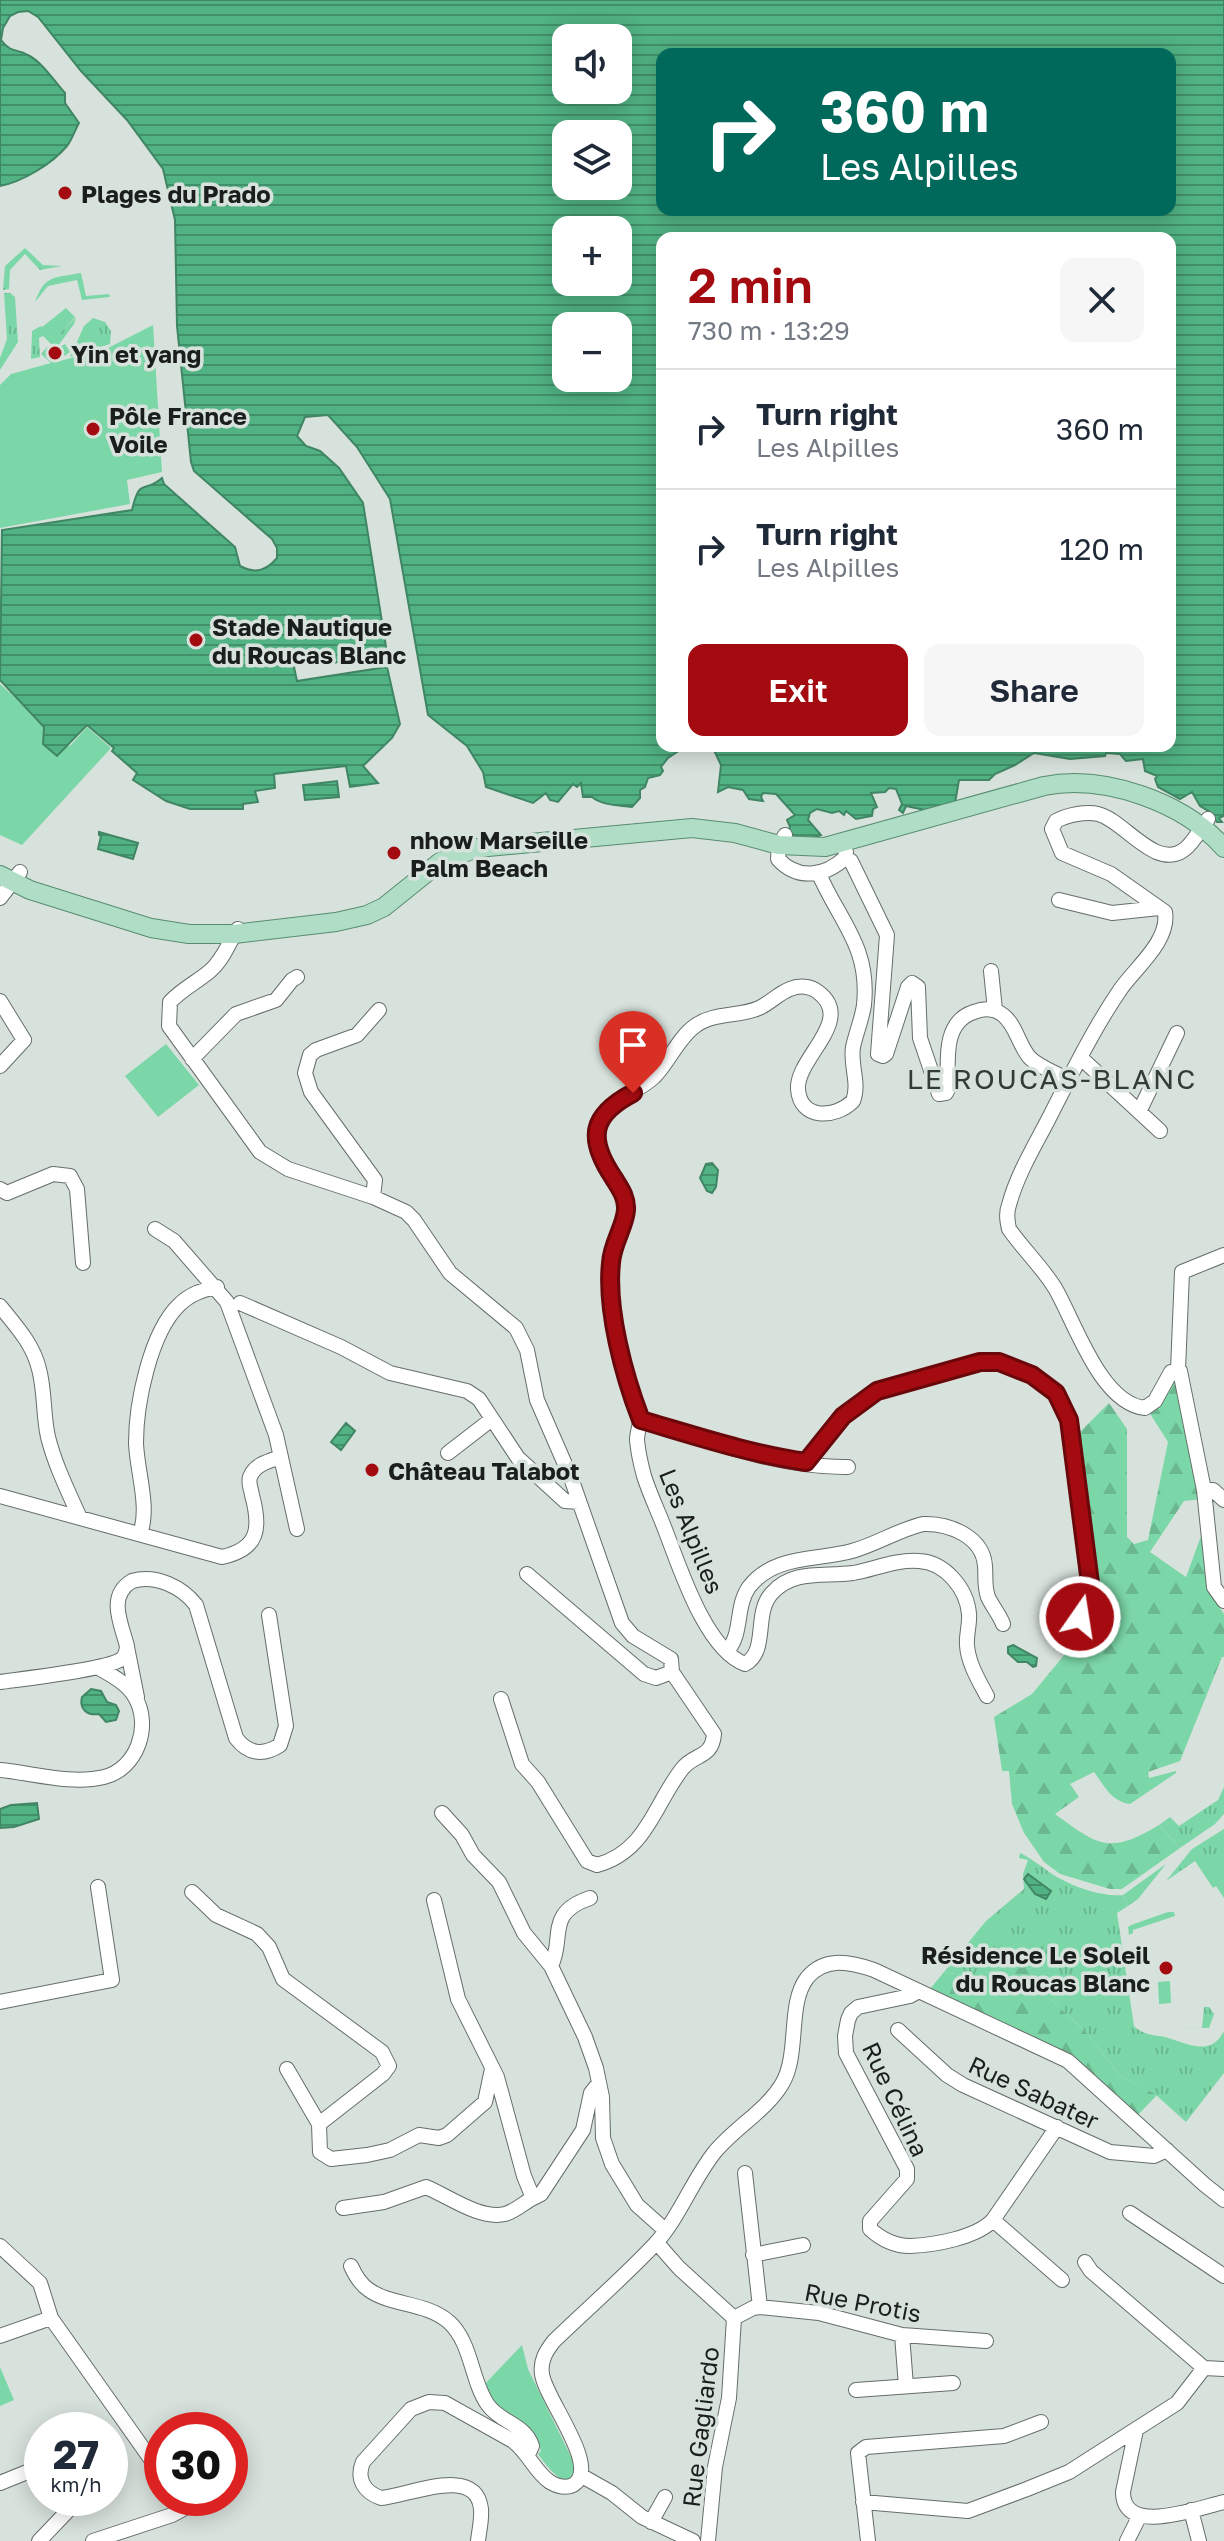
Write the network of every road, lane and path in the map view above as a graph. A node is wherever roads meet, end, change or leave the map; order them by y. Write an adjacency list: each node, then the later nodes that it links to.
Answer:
1 (1205, 823): 2 (main road); 4 (main road); 5 (main road); 11 (street)
2 (1224, 833)
3 (781, 838): 4 (main road); 4 (main road); 7 (street); 12 (main road)
4 (845, 845): 7 (street); 17 (street)
5 (1224, 848)
6 (0, 862): 8 (main road)
7 (819, 874): 35 (street, Les Alpilles)
8 (12, 876): 9 (street); 12 (main road)
9 (0, 898)
10 (1059, 900): 11 (street)
11 (1159, 908): 19 (street)
12 (240, 929): 20 (street)
13 (991, 971): 17 (street)
14 (297, 977): 20 (street)
15 (0, 1001): 21 (street)
16 (379, 1010): 26 (street)
17 (995, 1010): 22 (street)
18 (1177, 1033): 23 (street)
19 (1081, 1058): 22 (street); 23 (street)
20 (192, 1059): 26 (street)
21 (0, 1066)
22 (1068, 1080): 33 (street)
23 (1140, 1110): 24 (street)
24 (1160, 1131)
25 (0, 1189): 29 (street)
26 (373, 1197): 40 (street)
27 (155, 1229): 30 (street)
28 (1224, 1255): 33 (street)
29 (83, 1263)
30 (217, 1287): 37 (street); 48 (street)
31 (240, 1303): 34 (street)
32 (0, 1306): 46 (street)
33 (1178, 1370): 42 (street)
34 (492, 1419): 36 (street); 41 (street)
35 (641, 1420): 38 (street, Les Alpilles); 55 (street, Les Alpilles)
36 (448, 1453)
37 (281, 1457): 47 (street); 48 (street)
38 (806, 1462): 39 (street, Les Alpilles); 51 (street)
39 (848, 1467)
40 (571, 1478): 41 (street); 45 (street)
41 (553, 1488): 45 (street)
42 (1204, 1490): 44 (street); 50 (street)
43 (0, 1496): 46 (street)
44 (1224, 1500)
45 (579, 1502): 57 (street)
46 (80, 1518): 48 (street)
47 (297, 1529)
48 (140, 1534)
49 (527, 1574): 57 (street)
50 (1224, 1601)
51 (1056, 1609)
52 (269, 1615): 54 (street)
53 (1003, 1624): 55 (street, Les Alpilles)
54 (127, 1646): 56 (street); 61 (street)
55 (727, 1651): 59 (street)
56 (97, 1667): 58 (street); 61 (street)
57 (672, 1672): 60 (street)
58 (0, 1682)
59 (987, 1696)
60 (501, 1699)
61 (137, 1701): 62 (street)
62 (0, 1770)
63 (442, 1813): 68 (street)
64 (98, 1887): 70 (street)
65 (192, 1892): 75 (street)
66 (590, 1898): 68 (street)
67 (434, 1900): 72 (street)
68 (551, 1966): 74 (street)
69 (919, 1991): 77 (street); 83 (street, Rue Célina); 84 (street)
70 (0, 2002)
71 (898, 2030): 76 (street, Rue Sabater)
72 (492, 2068): 75 (street); 79 (street)
73 (287, 2069): 75 (street)
74 (599, 2083): 79 (street); 84 (street)
75 (319, 2124)
76 (1057, 2127): 77 (street, Rue Sabater); 83 (street)
77 (1167, 2150): 80 (street)
78 (745, 2173): 87 (street)
79 (533, 2198): 81 (street)
80 (1224, 2200)
81 (343, 2208)
82 (1130, 2213): 90 (street)
83 (993, 2220): 91 (street)
84 (661, 2236): 94 (street); 108 (street)
85 (803, 2245): 87 (street)
86 (0, 2246): 93 (street)
87 (753, 2255): 92 (street)
88 (1085, 2262): 98 (street)
89 (351, 2266): 106 (street)
90 (1224, 2276)
91 (1062, 2280)
92 (760, 2307): 94 (street, Rue Protis); 95 (street, Rue Protis)
93 (51, 2318): 96 (street); 105 (street)
94 (734, 2318): 122 (street, Rue Gagliardo)
95 (902, 2335): 97 (street, Rue Protis); 101 (street)
96 (0, 2336)
97 (986, 2341)
98 (1204, 2368): 99 (street); 104 (street)
99 (1224, 2369)
100 (953, 2383): 101 (street)
101 (906, 2386): 102 (street)
102 (856, 2390)
103 (1041, 2422): 111 (street)
104 (1136, 2430): 111 (street); 116 (street)
105 (144, 2450)
106 (528, 2455): 108 (street); 120 (street)
107 (24, 2473): 109 (street)
108 (582, 2476): 117 (street)
109 (0, 2483)
110 (665, 2497): 117 (street)
111 (863, 2502): 123 (street)
112 (1224, 2502): 113 (street)
113 (1191, 2510): 116 (street); 125 (street)
114 (63, 2516): 118 (street)
115 (151, 2516): 119 (street)
116 (1139, 2517): 124 (street)
117 (651, 2522): 121 (street)
118 (39, 2541)
119 (93, 2541)
120 (478, 2541)
121 (693, 2541)
122 (708, 2541)
123 (868, 2541)
124 (1127, 2541)
125 (1199, 2541)

